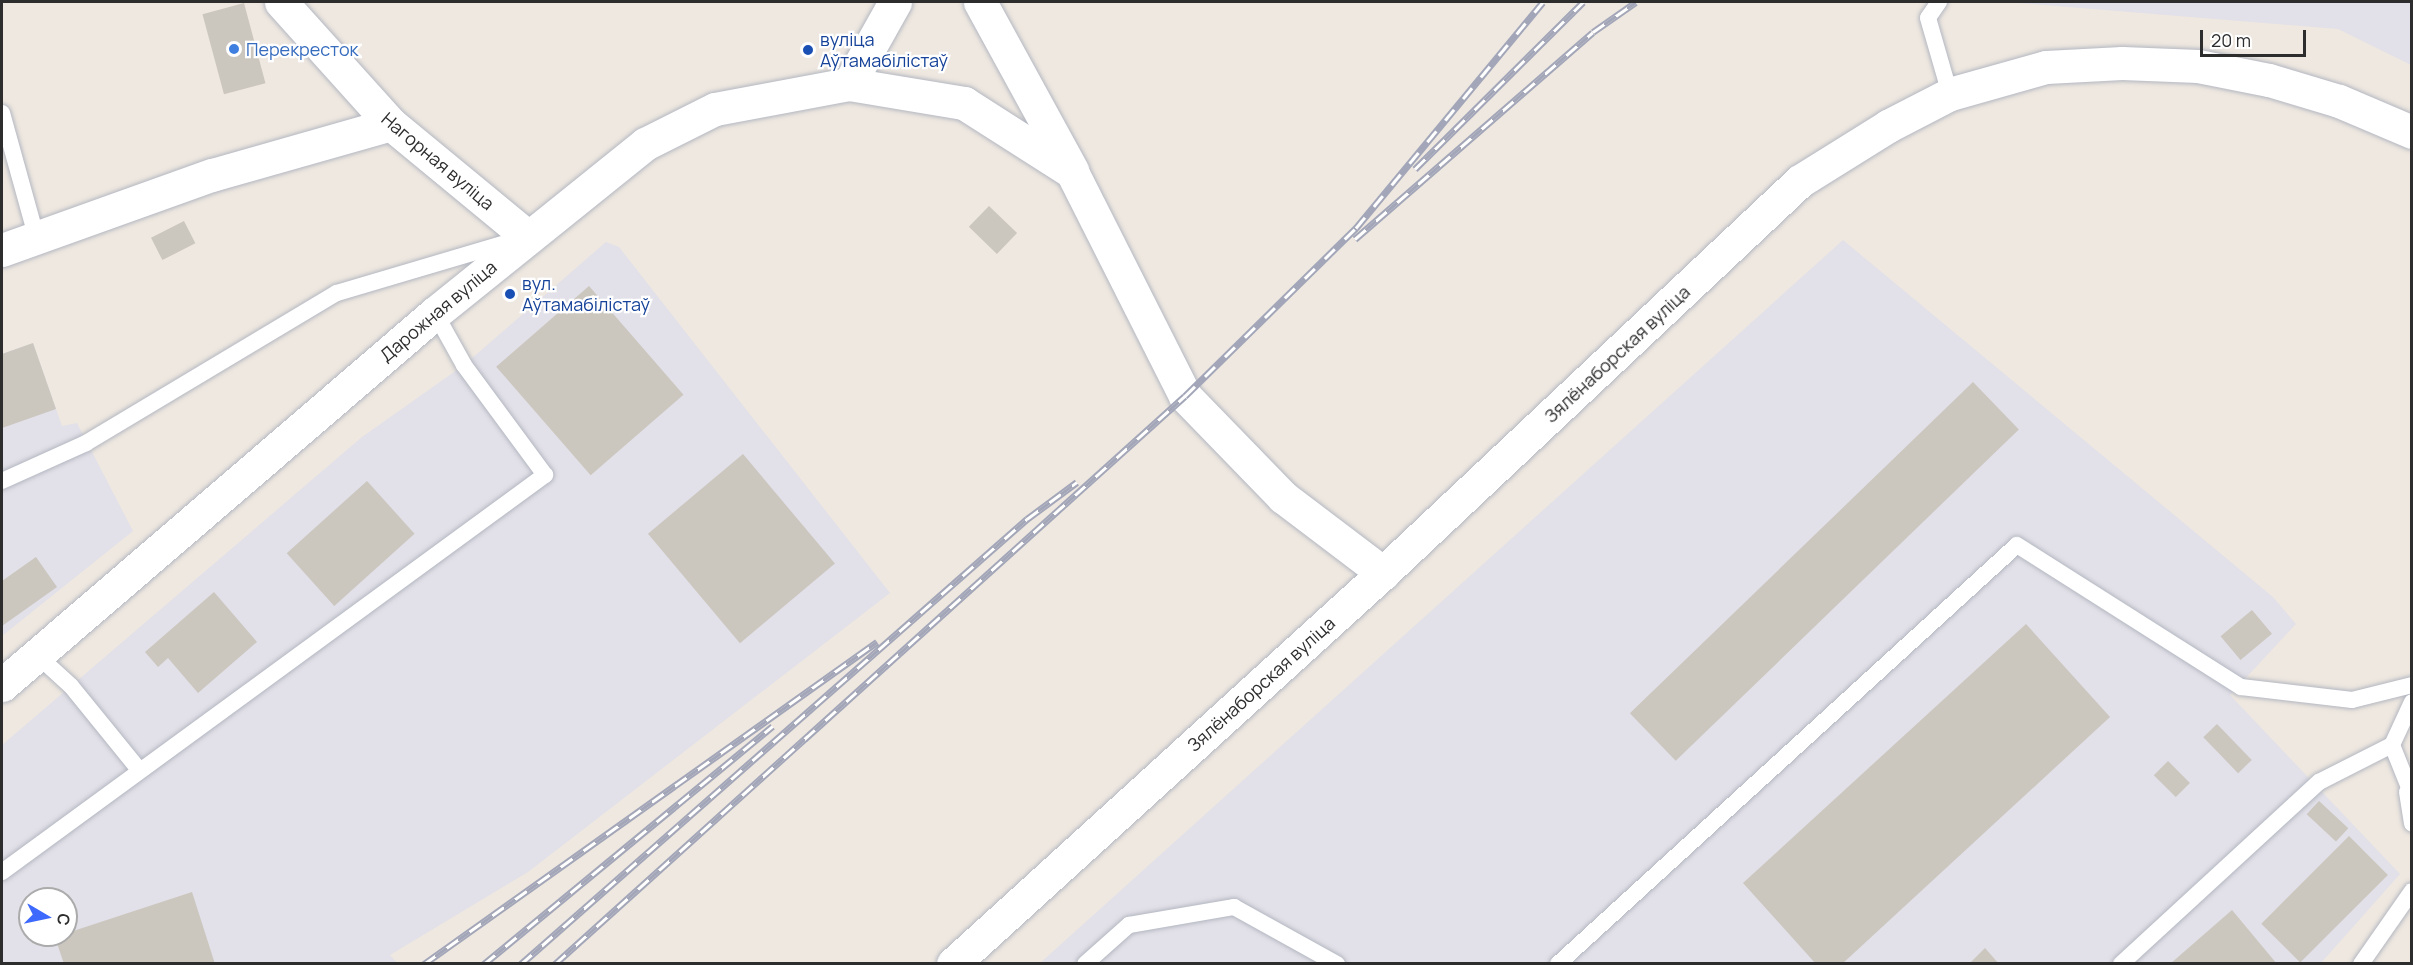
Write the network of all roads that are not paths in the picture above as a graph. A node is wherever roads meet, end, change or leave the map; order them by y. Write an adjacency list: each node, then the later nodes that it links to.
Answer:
1 (281, 2): 8 (street, Нагорная вуліца)
2 (895, 2): 5 (street)
3 (980, 2): 10 (street)
4 (1939, 2): 6 (lane)
5 (849, 84): 10 (street); 12 (street, Дарожная вуліца)
6 (1950, 94): 9 (street, Зялёнаборская вуліца); 16 (street, Зялёнаборская вуліца)
7 (2, 113): 11 (lane)
8 (391, 124): 11 (street); 12 (street, Нагорная вуліца)
9 (2412, 132)
10 (1072, 172): 16 (street)
11 (36, 236): 13 (street)
12 (527, 236): 14 (street, Дарожная вуліца); 15 (lane)
13 (2, 250)
14 (435, 313): 17 (street, Дарожная вуліца); 22 (lane)
15 (2, 481)
16 (1383, 573): 27 (street, Зялёнаборская вуліца)
17 (37, 655): 18 (street, Дарожная вуліца); 22 (lane)
18 (2, 685)
19 (2412, 685): 30 (lane)
20 (2412, 702): 21 (lane)
21 (2392, 745): 23 (lane); 31 (lane)
22 (140, 771): 25 (lane)
23 (2410, 794): 24 (lane)
24 (2412, 824)
25 (2, 872)
26 (2412, 891): 32 (lane)
27 (953, 963)
28 (1085, 963): 29 (lane)
29 (1337, 963)
30 (1558, 963)
31 (2121, 963)
32 (2361, 963)

